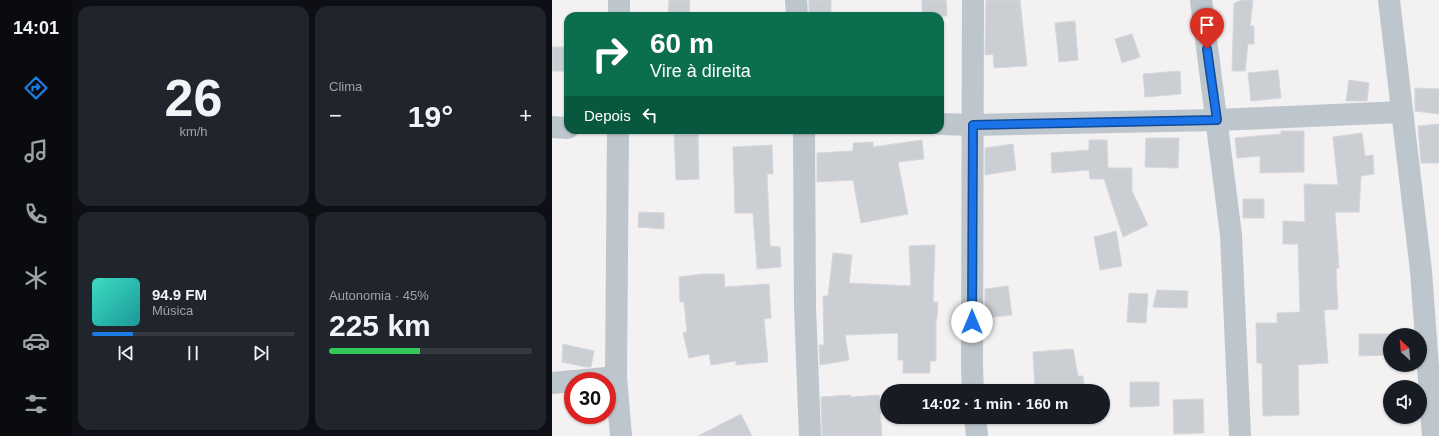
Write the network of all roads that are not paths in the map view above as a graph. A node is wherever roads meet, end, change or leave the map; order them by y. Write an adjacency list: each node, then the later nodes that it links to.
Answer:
1 (619, 0): 6 (street)
2 (796, 0): 7 (street)
3 (973, 0): 11 (street)
4 (1201, 0): 9 (street)
5 (1389, 0): 8 (street)
6 (619, 12)
7 (797, 12)
8 (1402, 112): 9 (street); 25 (street)
9 (1217, 120): 11 (street); 24 (street)
10 (944, 124): 11 (street)
11 (973, 125): 19 (street)
12 (552, 127): 13 (street)
13 (564, 128)
14 (618, 134): 16 (street)
15 (804, 134): 22 (street)
16 (616, 377): 21 (street)
17 (564, 382): 18 (street)
18 (552, 383)
19 (973, 384)
20 (976, 424): 23 (street)
21 (620, 436)
22 (810, 436)
23 (977, 436)
24 (1240, 436)
25 (1433, 436)

